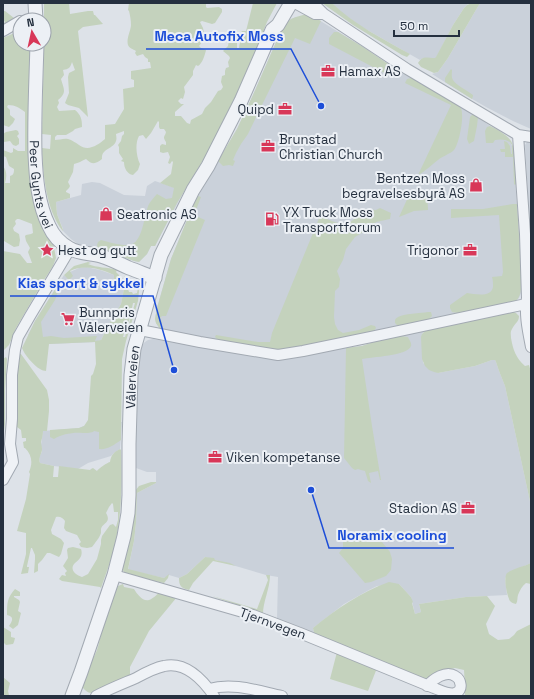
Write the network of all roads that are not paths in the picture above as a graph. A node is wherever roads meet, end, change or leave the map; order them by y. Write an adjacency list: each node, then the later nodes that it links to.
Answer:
1 (281, 3): 7 (street, Vålerveien)
2 (291, 3): 7 (street, Vålerveien)
3 (295, 3): 5 (street)
4 (311, 3): 5 (street)
5 (324, 14): 10 (street)
6 (12, 26): 8 (street)
7 (272, 30): 13 (street, Vålerveien)
8 (3, 31)
9 (37, 52): 12 (street, Peer Gynts vei)
10 (518, 135): 11 (street); 14 (street)
11 (531, 137)
12 (70, 249): 13 (street, Peer Gynts vei); 17 (street)
13 (155, 278): 15 (street, Vålerveien)
14 (526, 304): 15 (street); 16 (street)
15 (140, 330): 18 (street, Vålerveien)
16 (531, 347)
17 (3, 480)
18 (114, 575): 19 (street, Tjernvegen); 21 (street, Vålerveien)
19 (427, 686)
20 (212, 692): 22 (street); 23 (street)
21 (76, 695)
22 (96, 696)
23 (282, 696)

